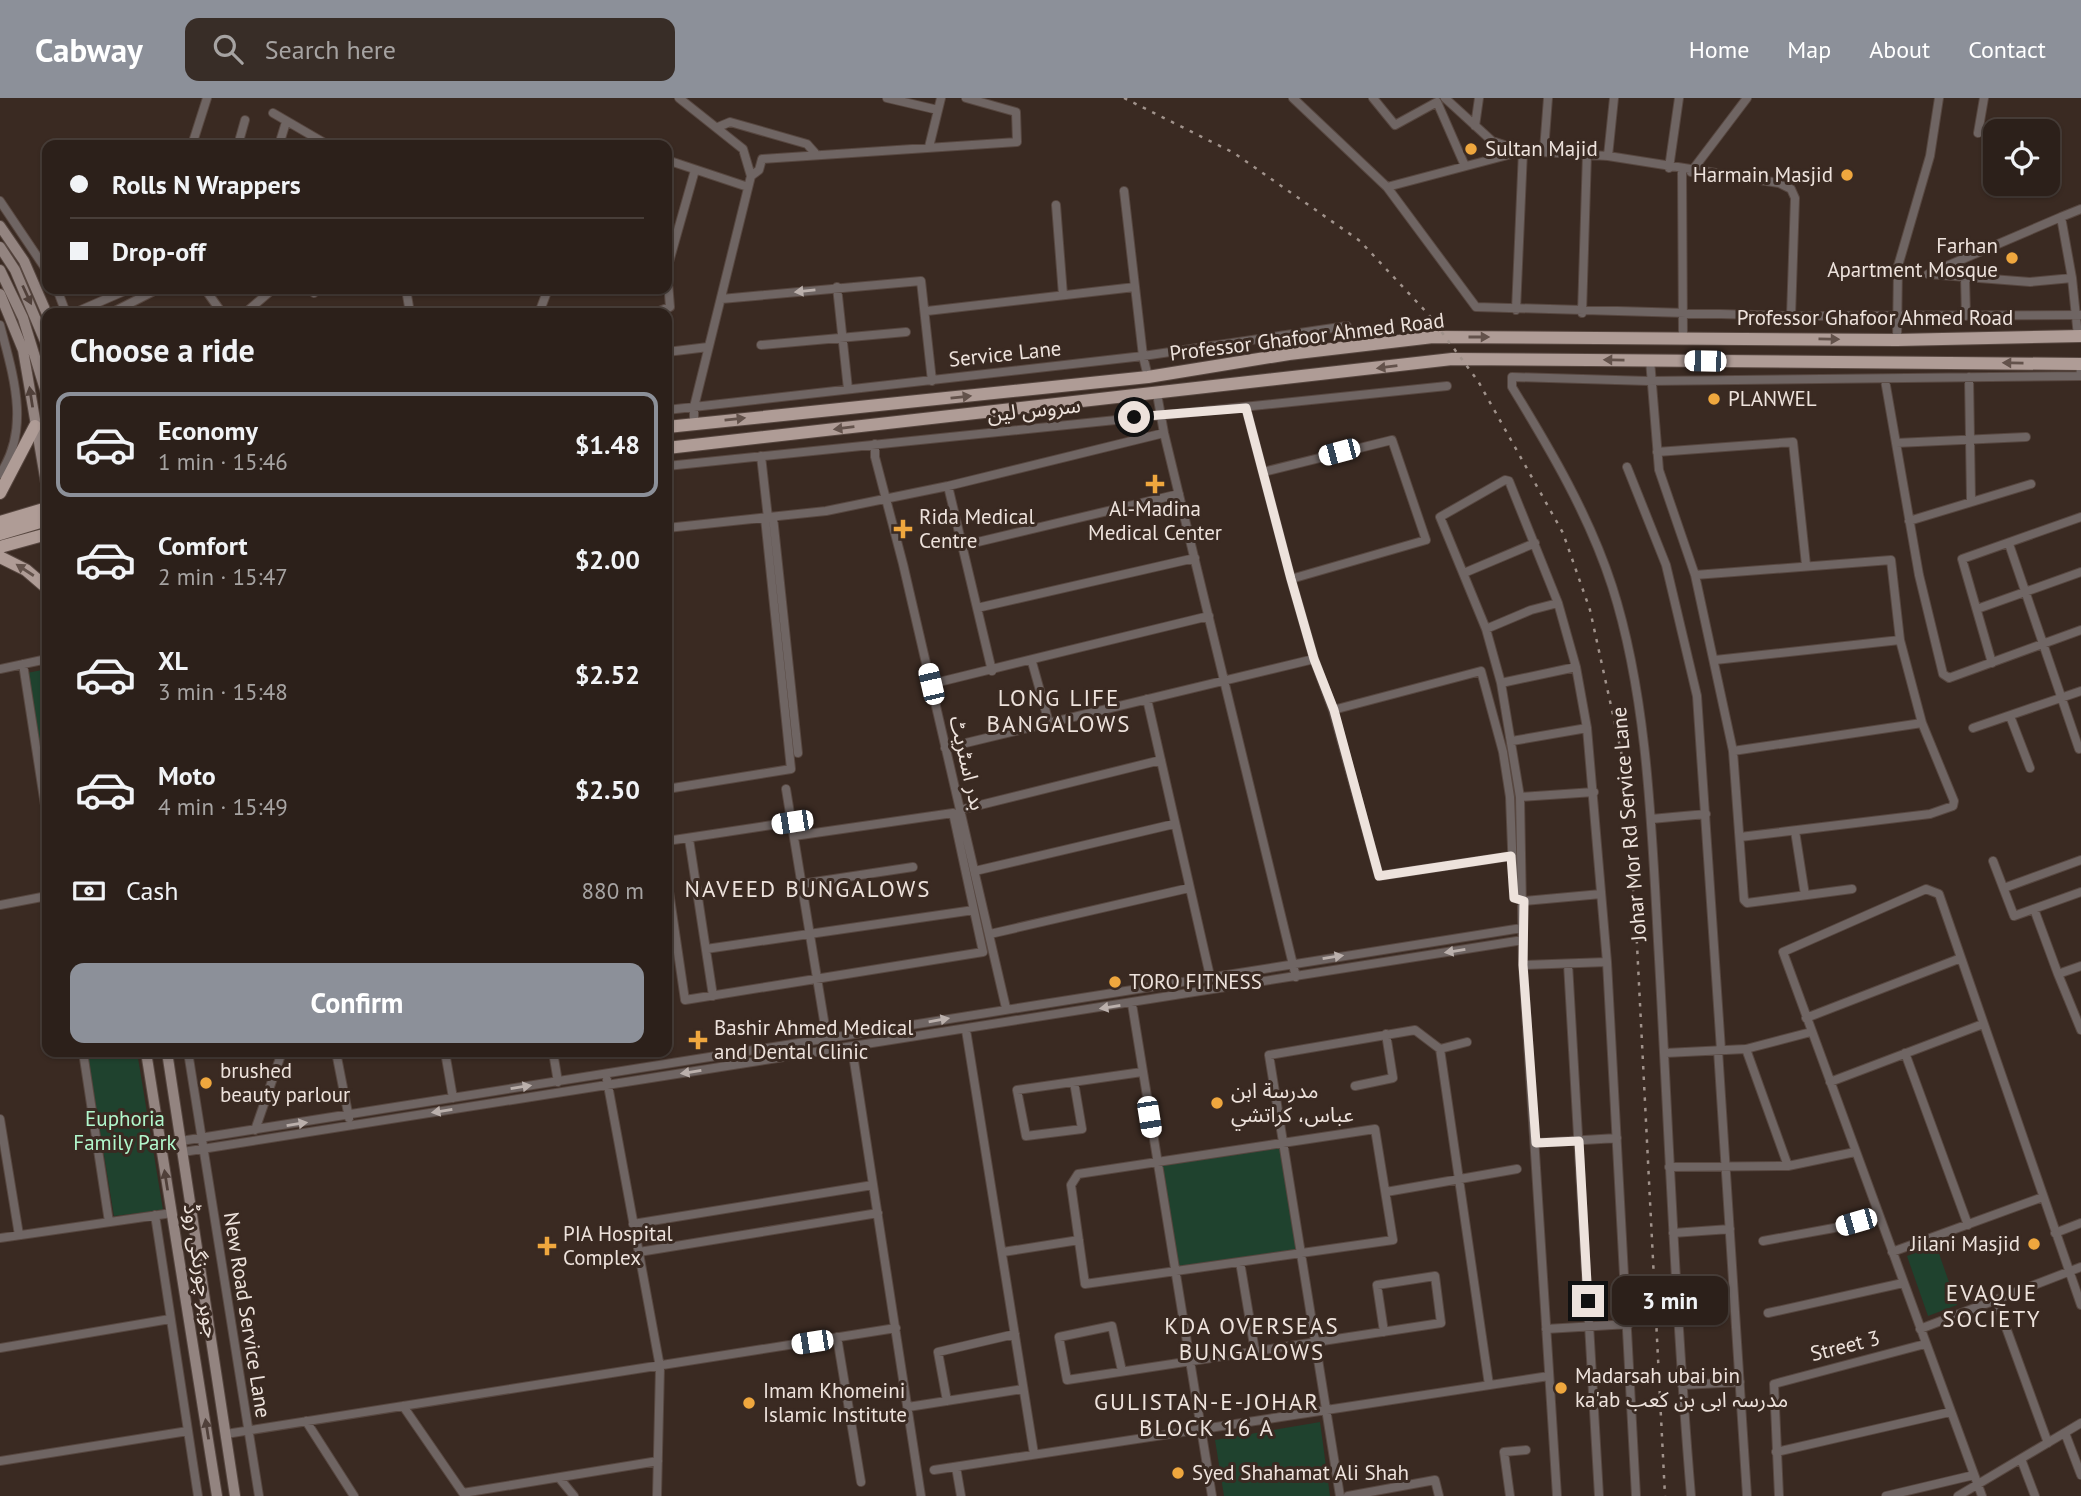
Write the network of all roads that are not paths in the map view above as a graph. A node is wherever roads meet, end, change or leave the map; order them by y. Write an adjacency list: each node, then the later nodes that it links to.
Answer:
1 (207, 98): 23 (street)
2 (679, 98): 21 (street)
3 (887, 98): 16 (street)
4 (941, 98): 16 (street)
5 (966, 98): 27 (street)
6 (1293, 98): 41 (street)
7 (1373, 98): 15 (street)
8 (1479, 98): 20 (street)
9 (1548, 98): 28 (street)
10 (1614, 98): 32 (street)
11 (1678, 98): 35 (street)
12 (1747, 98): 38 (street)
13 (1939, 98): 73 (street)
14 (1983, 98): 22 (street)
15 (1439, 99): 20 (street); 34 (street)
16 (938, 110): 27 (street)
17 (273, 113): 19 (street)
18 (245, 120): 24 (street)
19 (286, 122): 25 (street); 26 (street)
20 (1475, 125): 29 (street)
21 (718, 127): 30 (street); 39 (street)
22 (1978, 133)
23 (194, 140)
24 (239, 140)
25 (281, 140)
26 (319, 140)
27 (929, 147): 30 (street)
28 (1544, 150): 29 (street); 31 (street)
29 (1523, 151): 34 (street); 66 (street)
30 (816, 153): 39 (street)
31 (1587, 154): 32 (street); 68 (street)
32 (1608, 156): 35 (street)
33 (672, 162): 36 (street)
34 (1465, 166): 41 (street)
35 (1669, 168): 37 (street)
36 (695, 170): 40 (street); 49 (street)
37 (1682, 170): 38 (street); 69 (street)
38 (1692, 172): 71 (street)
39 (751, 176): 40 (street)
40 (748, 187): 61 (street)
41 (1387, 187): 66 (street)
42 (1124, 191): 55 (street)
43 (0, 201): 50 (street)
44 (1056, 205): 60 (street)
45 (2081, 209): 46 (street)
46 (2061, 217): 52 (street); 53 (street)
47 (0, 226): 62 (main road)
48 (0, 247): 77 (main road, one-way to 77)
49 (672, 252)
50 (42, 264)
51 (0, 270): 94 (main road)
52 (1965, 278): 53 (street); 72 (street)
53 (2072, 278): 70 (street)
54 (837, 287): 61 (street, one-way to 61); 67 (street); 81 (street)
55 (1135, 287): 60 (street); 87 (street)
56 (0, 294): 109 (main road, one-way to 56)
57 (118, 294): 63 (street)
58 (148, 294): 64 (street)
59 (267, 294): 65 (street)
60 (1063, 295): 67 (street)
61 (720, 299): 85 (street)
62 (44, 308)
63 (85, 308)
64 (121, 308)
65 (251, 308)
66 (1516, 310): 68 (street)
67 (927, 311): 96 (street)
68 (1582, 313): 69 (street)
69 (1682, 315): 71 (street); 80 (street)
70 (2078, 315): 72 (street); 79 (street)
71 (1791, 316): 73 (street)
72 (1966, 316): 73 (street)
73 (1898, 317): 83 (street)
74 (0, 325): 78 (street)
75 (1347, 326): 87 (street, Service Lane)
76 (906, 332): 81 (street)
77 (42, 334)
78 (1, 336): 109 (street)
79 (2079, 336): 83 (main road, Professor Ghafoor Ahmed Road)
80 (1683, 337): 82 (main road, Professor Ghafoor Ahmed Road); 92 (main road, Professor Ghafoor Ahmed Road, one-way to 80)
81 (842, 338): 84 (street); 99 (street)
82 (1796, 338): 83 (main road, Professor Ghafoor Ahmed Road, one-way to 83); 89 (main road)
83 (1897, 340)
84 (761, 345)
85 (708, 347): 86 (street); 102 (street)
86 (672, 351)
87 (1143, 356): 92 (street); 96 (street, Service Lane)
88 (1650, 360): 89 (main road); 97 (street); 100 (main road, one-way to 100)
89 (1795, 361): 90 (main road)
90 (1978, 363): 91 (main road, one-way to 90); 93 (street)
91 (2081, 370): 93 (street, Johar Mor Rd Service Lane)
92 (1148, 377): 101 (main road, Professor Ghafoor Ahmed Road, one-way to 92)
93 (1973, 377): 95 (street, Johar Mor Rd Service Lane); 112 (street)
94 (42, 380)
95 (1885, 380): 97 (street, Johar Mor Rd Service Lane); 113 (street)
96 (932, 381): 99 (street, Service Lane)
97 (1649, 381): 116 (street); 196 (street, Johar Mor Rd Service Lane)
98 (1447, 386): 103 (street, سروس لین)
99 (848, 389): 102 (street, Service Lane)
100 (1157, 394): 105 (street); 107 (main road)
101 (877, 405): 106 (main road, Professor Ghafoor Ahmed Road, one-way to 101); 107 (main road)
102 (694, 407): 104 (street, Service Lane); 106 (street)
103 (1246, 408): 105 (street, سروس لین); 121 (street)
104 (672, 409)
105 (1160, 414): 110 (street); 114 (street, سروس لین)
106 (694, 423): 108 (main road, Professor Ghafoor Ahmed Road)
107 (878, 424): 115 (main road, one-way to 115)
108 (672, 426)
109 (28, 432): 118 (main road); 122 (street); 125 (main road)
110 (1164, 433): 124 (street); 126 (street)
111 (2026, 437): 112 (street)
112 (1968, 440): 113 (street); 128 (street)
113 (1896, 443): 135 (street)
114 (875, 444): 117 (street, سروس لین); 127 (street, بدر اسٹریٹ)
115 (672, 447)
116 (1657, 452): 146 (street); 149 (street)
117 (761, 456): 119 (street, سروس لین); 133 (street)
118 (42, 465)
119 (672, 465)
120 (1628, 467): 195 (street)
121 (1263, 472): 150 (street); 150 (street)
122 (0, 474)
123 (2031, 484): 128 (street)
124 (948, 486): 127 (street); 142 (street)
125 (0, 493)
126 (1179, 494): 142 (street); 145 (street)
127 (886, 499): 133 (street); 172 (street, بدر اسٹریٹ)
128 (1971, 501): 135 (street)
129 (42, 502): 131 (main road)
130 (42, 509): 136 (main road)
131 (0, 513)
132 (2081, 517): 141 (street)
133 (769, 518): 137 (street); 186 (street); 190 (street)
134 (42, 521): 138 (main road)
135 (1909, 521): 165 (street)
136 (0, 522)
137 (672, 528)
138 (0, 534)
139 (42, 535): 143 (main road)
140 (1535, 543): 148 (street); 148 (street); 153 (street)
141 (2009, 544): 152 (street); 155 (street)
142 (961, 546): 154 (street)
143 (0, 547)
144 (0, 557): 151 (main road, one-way to 144)
145 (1195, 558): 154 (street); 156 (street)
146 (1806, 565): 149 (street); 159 (street)
147 (2081, 572): 152 (street)
148 (1464, 573): 157 (street)
149 (1695, 575): 163 (street)
150 (1291, 579): 161 (street)
151 (42, 584)
152 (2026, 592): 155 (street); 160 (street)
153 (1558, 603): 157 (street); 167 (street)
154 (977, 608): 169 (street)
155 (1977, 609): 165 (street)
156 (1209, 616): 164 (street); 170 (street)
157 (1486, 629): 171 (street)
158 (2081, 630): 160 (street)
159 (1900, 640): 163 (street); 179 (street)
160 (2045, 644): 165 (street); 174 (street)
161 (1314, 659): 170 (street); 176 (street)
162 (42, 660): 166 (street)
163 (1715, 660): 185 (street)
164 (1032, 662): 169 (street); 178 (street)
165 (1992, 663)
166 (23, 664): 168 (street); 189 (street)
167 (1576, 667): 171 (street); 180 (street)
168 (0, 669)
169 (992, 671): 172 (street)
170 (1225, 681): 175 (street); 229 (street)
171 (1501, 683): 182 (street)
172 (931, 684): 183 (street, بدر اسٹریٹ)
173 (2081, 691): 174 (street)
174 (2063, 698): 177 (street); 184 (street)
175 (1147, 699): 178 (street); 187 (street)
176 (1334, 710): 204 (street); 204 (street)
177 (2010, 716): 181 (street); 188 (street)
178 (1049, 723): 183 (street)
179 (1922, 723): 185 (street); 199 (street)
180 (1587, 728): 182 (street); 192 (street)
181 (1973, 728)
182 (1512, 741): 193 (street)
183 (945, 748): 194 (street, بدر اسٹریٹ)
184 (2080, 750)
185 (1733, 751): 201 (street)
186 (798, 753)
187 (1160, 760): 194 (street); 198 (street)
188 (2030, 768)
189 (42, 786)
190 (672, 788)
191 (786, 789): 197 (street)
192 (1594, 792): 193 (street); 214 (street)
193 (1520, 797): 217 (street)
194 (960, 810): 208 (street, بدر اسٹریٹ)
195 (1706, 814): 196 (street); 251 (street)
196 (1651, 819): 253 (street, Johar Mor Rd Service Lane)
197 (792, 822): 200 (street); 202 (street)
198 (1174, 824): 208 (street); 210 (street)
199 (1795, 831): 201 (street); 215 (street)
200 (794, 836): 209 (street); 220 (street)
201 (1740, 837): 215 (street)
202 (689, 839): 203 (street); 226 (street)
203 (672, 841)
204 (1511, 856): 217 (street)
205 (2081, 860): 211 (street)
206 (1993, 861): 211 (street)
207 (913, 867): 209 (street)
208 (975, 871): 224 (street, بدر اسٹریٹ)
209 (801, 884): 223 (street)
210 (1189, 888): 224 (street); 234 (street)
211 (2004, 888): 219 (street)
212 (1852, 889): 215 (street)
213 (2081, 893): 219 (street)
214 (1601, 894): 217 (street); 228 (street)
215 (1805, 895)
216 (42, 897): 218 (street)
217 (1524, 901): 222 (street)
218 (0, 905)
219 (2034, 909): 233 (street)
220 (974, 910): 223 (street); 236 (street)
221 (672, 912): 237 (street)
222 (1522, 928): 225 (street); 229 (street, one-way to 222)
223 (809, 934): 226 (street); 236 (street)
224 (990, 934): 239 (street, بدر اسٹریٹ)
225 (1523, 940): 231 (street); 235 (street, one-way to 235)
226 (706, 949): 237 (street)
227 (1961, 958): 240 (street); 240 (street); 241 (street)
228 (1607, 962): 230 (street); 276 (street)
229 (1292, 963): 234 (street); 235 (street)
230 (1569, 964): 231 (street); 277 (street)
231 (1523, 965): 279 (street)
232 (2081, 966): 233 (street)
233 (2058, 974): 243 (street)
234 (1210, 976): 239 (street)
235 (1296, 977): 238 (street)
236 (816, 979): 237 (street); 246 (street)
237 (713, 996)
238 (1132, 1004): 242 (street, one-way to 242); 263 (street)
239 (1006, 1009): 246 (street, one-way to 239)
240 (1806, 1018): 244 (street)
241 (1983, 1024): 254 (street); 291 (street)
242 (966, 1030): 248 (street); 308 (street)
243 (2081, 1030)
244 (1811, 1032): 250 (street); 267 (street)
245 (1385, 1034): 249 (street); 269 (street); 278 (street)
246 (827, 1040): 252 (street); 264 (street)
247 (1467, 1042): 249 (street)
248 (852, 1048): 252 (street); 289 (street)
249 (1440, 1049): 288 (street)
250 (1746, 1049): 251 (street); 285 (street)
251 (1720, 1050): 253 (street); 284 (street)
252 (828, 1051): 268 (street, one-way to 268)
253 (1665, 1053): 286 (street, Johar Mor Rd Service Lane)
254 (1905, 1053): 267 (street); 299 (street)
255 (84, 1057): 296 (street)
256 (147, 1057): 292 (main road, جوہر چورنگی روڈ, one-way to 256)
257 (168, 1057): 280 (main road, جوہر چورنگی روڈ)
258 (189, 1057): 275 (street)
259 (280, 1057): 274 (street)
260 (338, 1057): 271 (street)
261 (446, 1057): 270 (street)
262 (554, 1057): 265 (street)
263 (1142, 1072): 266 (street); 283 (street)
264 (606, 1074): 265 (street); 268 (street)
265 (558, 1082): 270 (street, one-way to 265)
266 (1074, 1082): 266 (street)
267 (1830, 1082): 282 (street)
268 (607, 1084): 273 (street, one-way to 273); 298 (street)
269 (1355, 1086)
270 (453, 1098): 271 (street)
271 (349, 1115): 273 (street); 274 (street, one-way to 271)
272 (0, 1119): 303 (street)
273 (352, 1125): 281 (street)
274 (255, 1130): 275 (street)
275 (202, 1139): 280 (street); 281 (street, New Road Service Lane)
276 (1617, 1139): 277 (street); 320 (street)
277 (1579, 1141): 279 (street); 321 (street)
278 (1283, 1143): 283 (street); 290 (street); 310 (street)
279 (1536, 1143): 323 (street)
280 (182, 1147): 281 (street); 333 (main road, جوہر چورنگی روڈ)
281 (203, 1149): 352 (street, New Road Service Lane)
282 (1855, 1152): 285 (street); 295 (street)
283 (1156, 1162): 305 (street); 313 (street)
284 (1727, 1166): 285 (street); 286 (street); 300 (street)
285 (1788, 1166)
286 (1670, 1167): 301 (street, Johar Mor Rd Service Lane)
287 (1517, 1169): 288 (street)
288 (1459, 1179): 290 (street); 339 (street)
289 (873, 1185): 293 (street); 298 (street)
290 (1386, 1192): 310 (street)
291 (2043, 1197): 299 (street); 302 (street)
292 (172, 1213): 294 (street); 335 (main road, جوہر چورنگی روڈ)
293 (878, 1213): 307 (street); 322 (street)
294 (155, 1215): 296 (street); 319 (street)
295 (1879, 1216): 306 (street); 309 (street)
296 (109, 1222): 303 (street)
297 (2081, 1223): 302 (street)
298 (633, 1224): 307 (street)
299 (1968, 1225): 309 (street)
300 (1730, 1229): 301 (street); 338 (street)
301 (1673, 1233): 340 (street, Johar Mor Rd Service Lane)
302 (2055, 1233): 314 (street)
303 (19, 1235): 304 (street)
304 (0, 1238)
305 (1079, 1240): 308 (street); 313 (street)
306 (1763, 1241)
307 (639, 1252): 334 (street)
308 (1003, 1252): 326 (street)
309 (1892, 1252): 315 (street)
310 (1301, 1253): 311 (street); 328 (street)
311 (1240, 1262): 313 (street); 331 (street)
312 (2081, 1266): 314 (street)
313 (1177, 1271): 332 (street)
314 (2069, 1272): 316 (street); 317 (street)
315 (1903, 1283): 318 (street); 324 (street)
316 (1996, 1300): 324 (street); 356 (street)
317 (2081, 1304)
318 (1768, 1312)
319 (170, 1320): 330 (street); 353 (street)
320 (1629, 1324): 321 (street); 387 (street)
321 (1589, 1327): 323 (street); 386 (street)
322 (895, 1328): 327 (street); 346 (street)
323 (1546, 1329): 337 (street)
324 (1920, 1329): 329 (street)
325 (1384, 1332): 325 (street); 328 (street)
326 (1015, 1335): 342 (street); 344 (street)
327 (837, 1338): 334 (street); 368 (street)
328 (1316, 1340): 331 (street); 347 (street)
329 (1926, 1345): 348 (street); 358 (street, Street 3)
330 (0, 1348)
331 (1255, 1351): 332 (street)
332 (1191, 1361): 336 (street); 351 (street)
333 (215, 1364): 335 (main road); 341 (main road, جوہر چورنگی روڈ)
334 (660, 1367): 345 (street); 362 (street)
335 (197, 1368): 343 (main road, جوہر چورنگی روڈ)
336 (1122, 1371): 336 (street)
337 (1549, 1376): 339 (street); 385 (street)
338 (1740, 1382): 340 (street); 389 (street)
339 (1489, 1385): 347 (street)
340 (1682, 1385): 388 (street, Johar Mor Rd Service Lane)
341 (219, 1389): 343 (main road); 355 (main road, جوہر چورنگی روڈ)
342 (1023, 1389): 344 (street); 359 (street)
343 (201, 1391): 372 (main road, جوہر چورنگی روڈ, one-way to 343)
344 (947, 1401): 346 (street)
345 (403, 1406): 349 (street); 370 (street)
346 (908, 1407): 378 (street)
347 (1327, 1408): 351 (street); 381 (street)
348 (1950, 1412): 358 (street); 365 (street)
349 (306, 1421): 352 (street); 375 (street)
350 (2081, 1423): 354 (street)
351 (1202, 1429): 359 (street); 380 (street)
352 (247, 1430): 355 (street); 374 (street, New Road Service Lane)
353 (188, 1431): 361 (street); 371 (street)
354 (2066, 1433): 356 (street); 366 (street)
355 (226, 1434): 373 (main road, جوہر چورنگی روڈ)
356 (2048, 1443): 360 (street)
357 (1525, 1450): 384 (street)
358 (1776, 1452): 390 (street)
359 (1034, 1454): 363 (street)
360 (2021, 1459): 369 (street); 394 (street)
361 (0, 1461)
362 (658, 1461): 367 (street); 377 (street)
363 (956, 1467): 364 (street); 379 (street)
364 (934, 1471)
365 (1974, 1475): 369 (street); 391 (street)
366 (2081, 1475)
367 (560, 1479): 370 (street); 376 (street)
368 (861, 1482)
369 (1978, 1485): 392 (street); 393 (street)
370 (464, 1495)
371 (198, 1496)
372 (217, 1496)
373 (235, 1496)
374 (259, 1496)
375 (354, 1496)
376 (574, 1496)
377 (657, 1496)
378 (922, 1496)
379 (961, 1496)
380 (1212, 1496)
381 (1340, 1496)
382 (1348, 1496): 383 (street)
383 (1439, 1496)
384 (1510, 1496)
385 (1557, 1496)
386 (1600, 1496)
387 (1636, 1496)
388 (1691, 1496)
389 (1747, 1496)
390 (1779, 1496)
391 (1886, 1496)
392 (1958, 1496)
393 (1982, 1496)
394 (2035, 1496)

